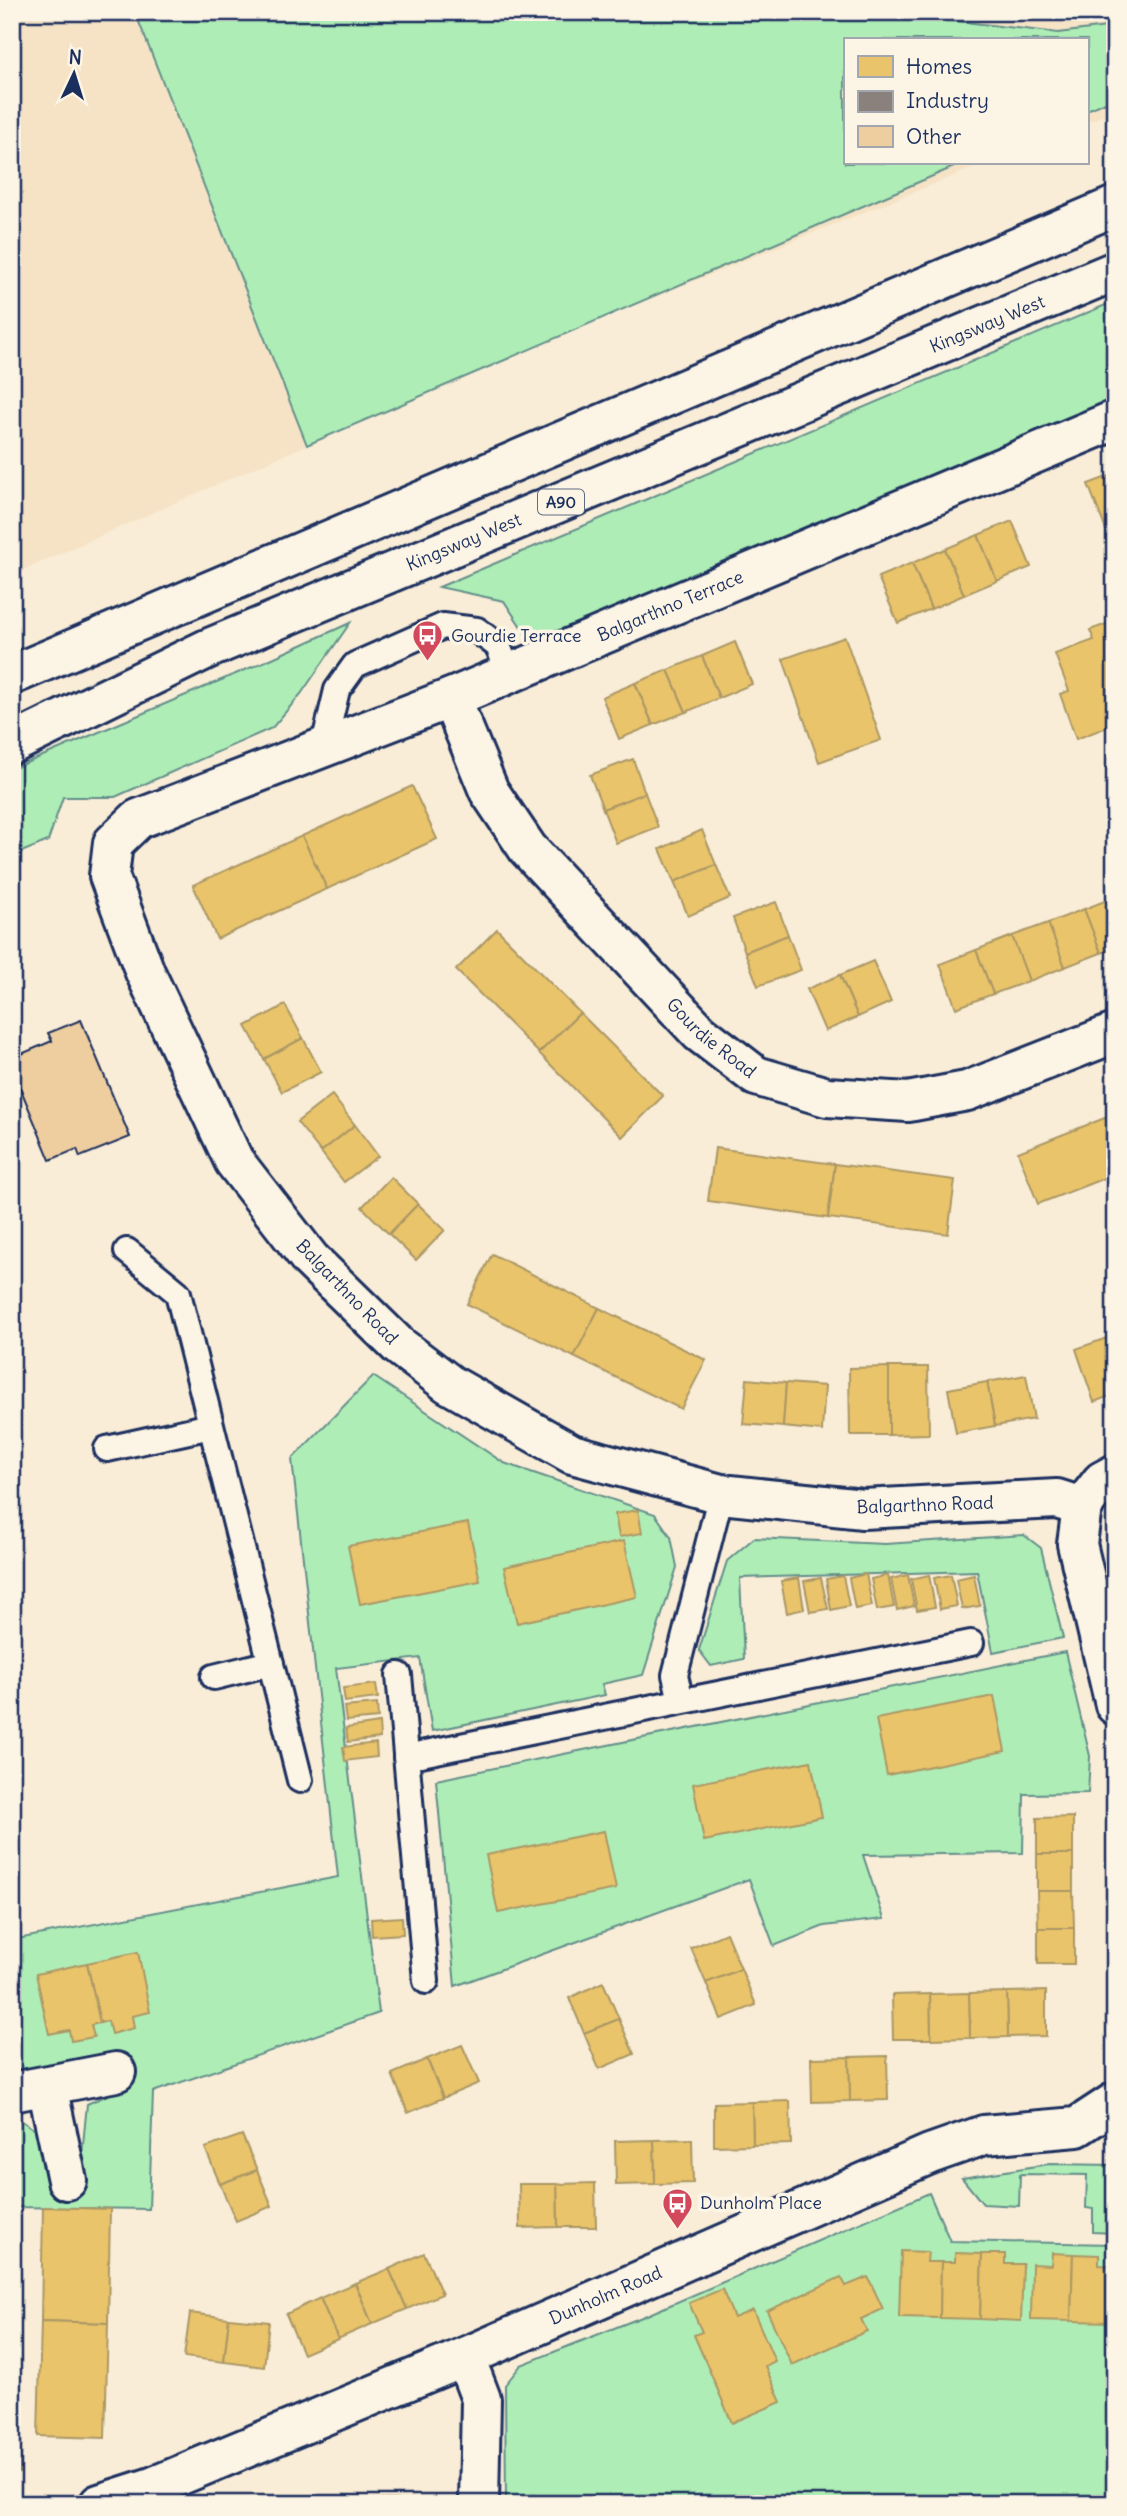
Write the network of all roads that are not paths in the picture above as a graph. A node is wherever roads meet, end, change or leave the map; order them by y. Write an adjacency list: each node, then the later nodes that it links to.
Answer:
1 (1115, 206): 5 (main road)
2 (1115, 271): 7 (main road, Kingsway West / A90)
3 (1115, 420): 4 (main road, Balgarthno Terrace)
4 (509, 673): 6 (main road, Balgarthno Terrace); 8 (lane)
5 (12, 675)
6 (451, 698): 8 (main road, Balgarthno Terrace); 10 (main road, Gourdie Road)
7 (12, 744)
8 (323, 749): 9 (main road, Balgarthno Terrace)
9 (113, 843): 15 (main road, Balgarthno Road)
10 (1115, 1032)
11 (127, 1251): 12 (lane)
12 (211, 1426): 13 (lane); 18 (lane)
13 (107, 1449)
14 (1115, 1474): 16 (main road)
15 (721, 1494): 16 (main road, Balgarthno Road); 21 (lane)
16 (1082, 1507): 22 (main road)
17 (971, 1643): 21 (lane)
18 (271, 1663): 20 (lane); 24 (lane)
19 (399, 1675): 23 (lane)
20 (214, 1677)
21 (681, 1702): 23 (lane)
22 (1115, 1705)
23 (406, 1757): 25 (lane)
24 (300, 1780)
25 (426, 1981)
26 (116, 2072): 27 (main road)
27 (30, 2089): 29 (main road)
28 (1115, 2103): 30 (main road, Dunholm Road)
29 (67, 2180)
30 (465, 2357): 31 (main road, Dunholm Road); 32 (main road)
31 (99, 2504)
32 (479, 2504)

